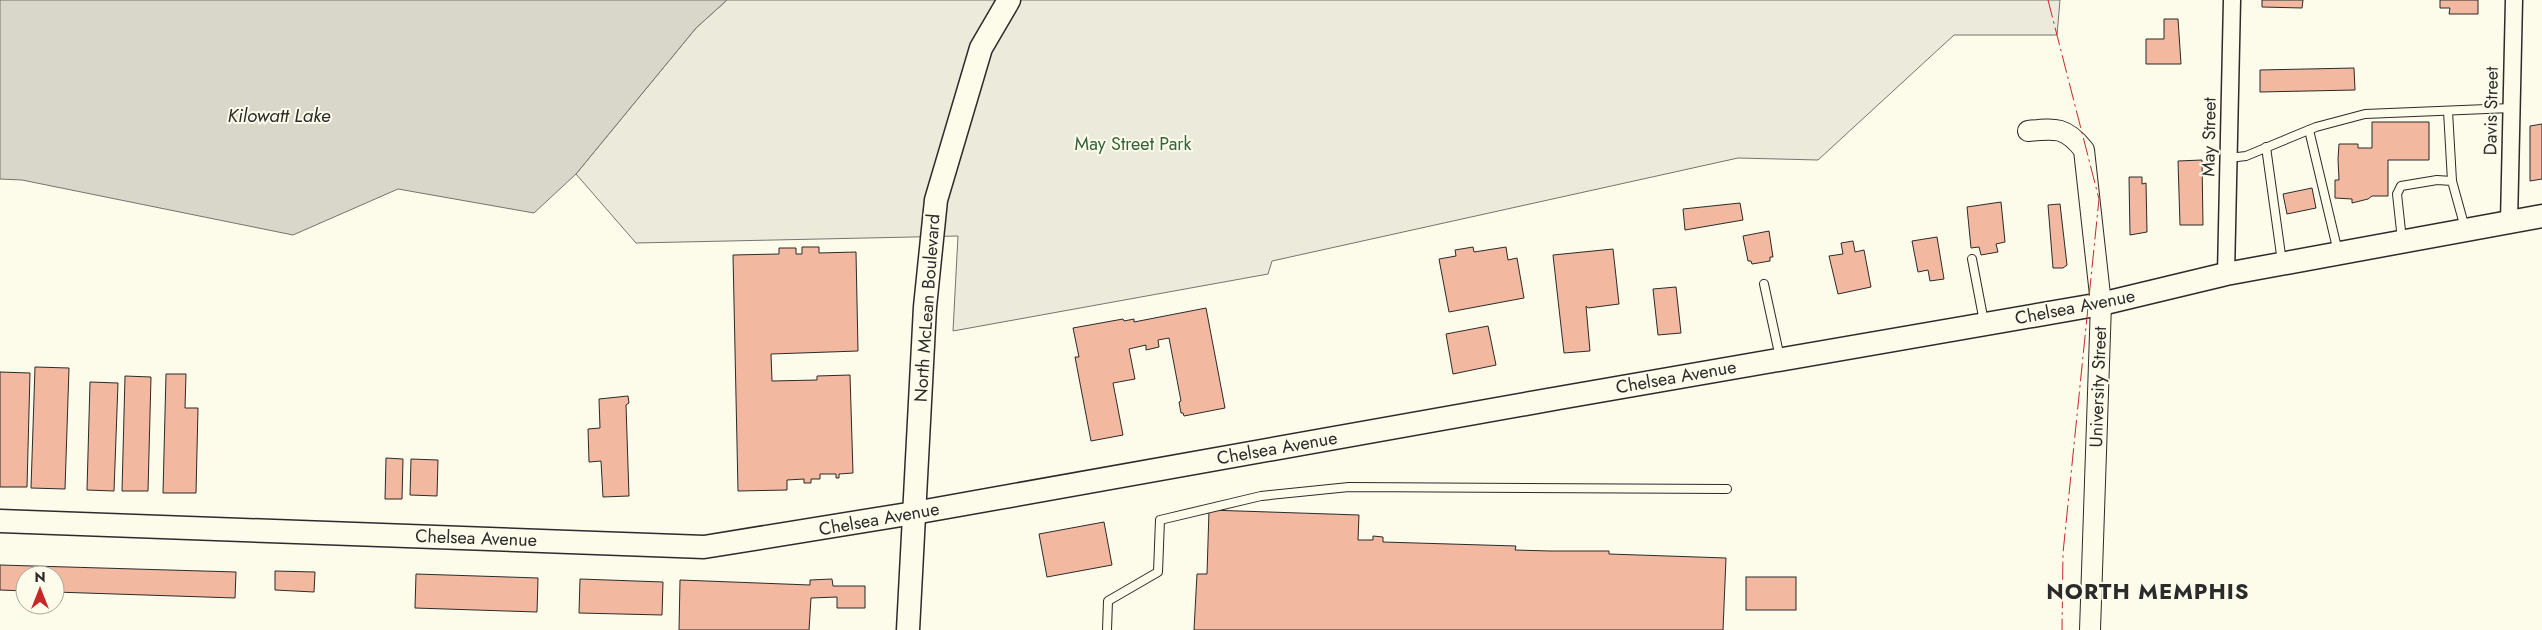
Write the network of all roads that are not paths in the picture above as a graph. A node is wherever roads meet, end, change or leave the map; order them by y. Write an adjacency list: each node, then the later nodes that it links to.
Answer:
1 (1009, 0): 24 (main road, North McLean Boulevard)
2 (2232, 0): 9 (street, May Street)
3 (2514, 0): 4 (street, Davis Street)
4 (2511, 108): 5 (lane); 12 (street, Davis Street)
5 (2448, 111): 6 (lane); 10 (lane)
6 (2308, 130): 8 (lane); 15 (lane)
7 (2028, 131): 20 (street, University Street)
8 (2266, 147): 9 (lane); 17 (lane)
9 (2229, 158): 18 (street, May Street)
10 (2452, 181): 13 (lane); 14 (lane)
11 (2542, 216): 12 (main road, Chelsea Avenue)
12 (2509, 222): 13 (main road, Chelsea Avenue)
13 (2466, 230): 14 (main road, Chelsea Avenue)
14 (2402, 242): 15 (main road, Chelsea Avenue)
15 (2339, 254): 17 (main road, Chelsea Avenue)
16 (1972, 259): 21 (lane)
17 (2282, 264): 18 (main road, Chelsea Avenue)
18 (2226, 274): 20 (main road, Chelsea Avenue)
19 (1764, 284): 22 (lane)
20 (2101, 304): 21 (main road, Chelsea Avenue); 28 (street, University Street)
21 (1984, 324): 22 (main road, Chelsea Avenue)
22 (1780, 360): 24 (main road, Chelsea Avenue)
23 (1728, 489): 27 (lane)
24 (914, 513): 25 (main road, Chelsea Avenue); 26 (main road, North McLean Boulevard)
25 (0, 521)
26 (908, 630)
27 (1107, 630)
28 (2090, 630)

